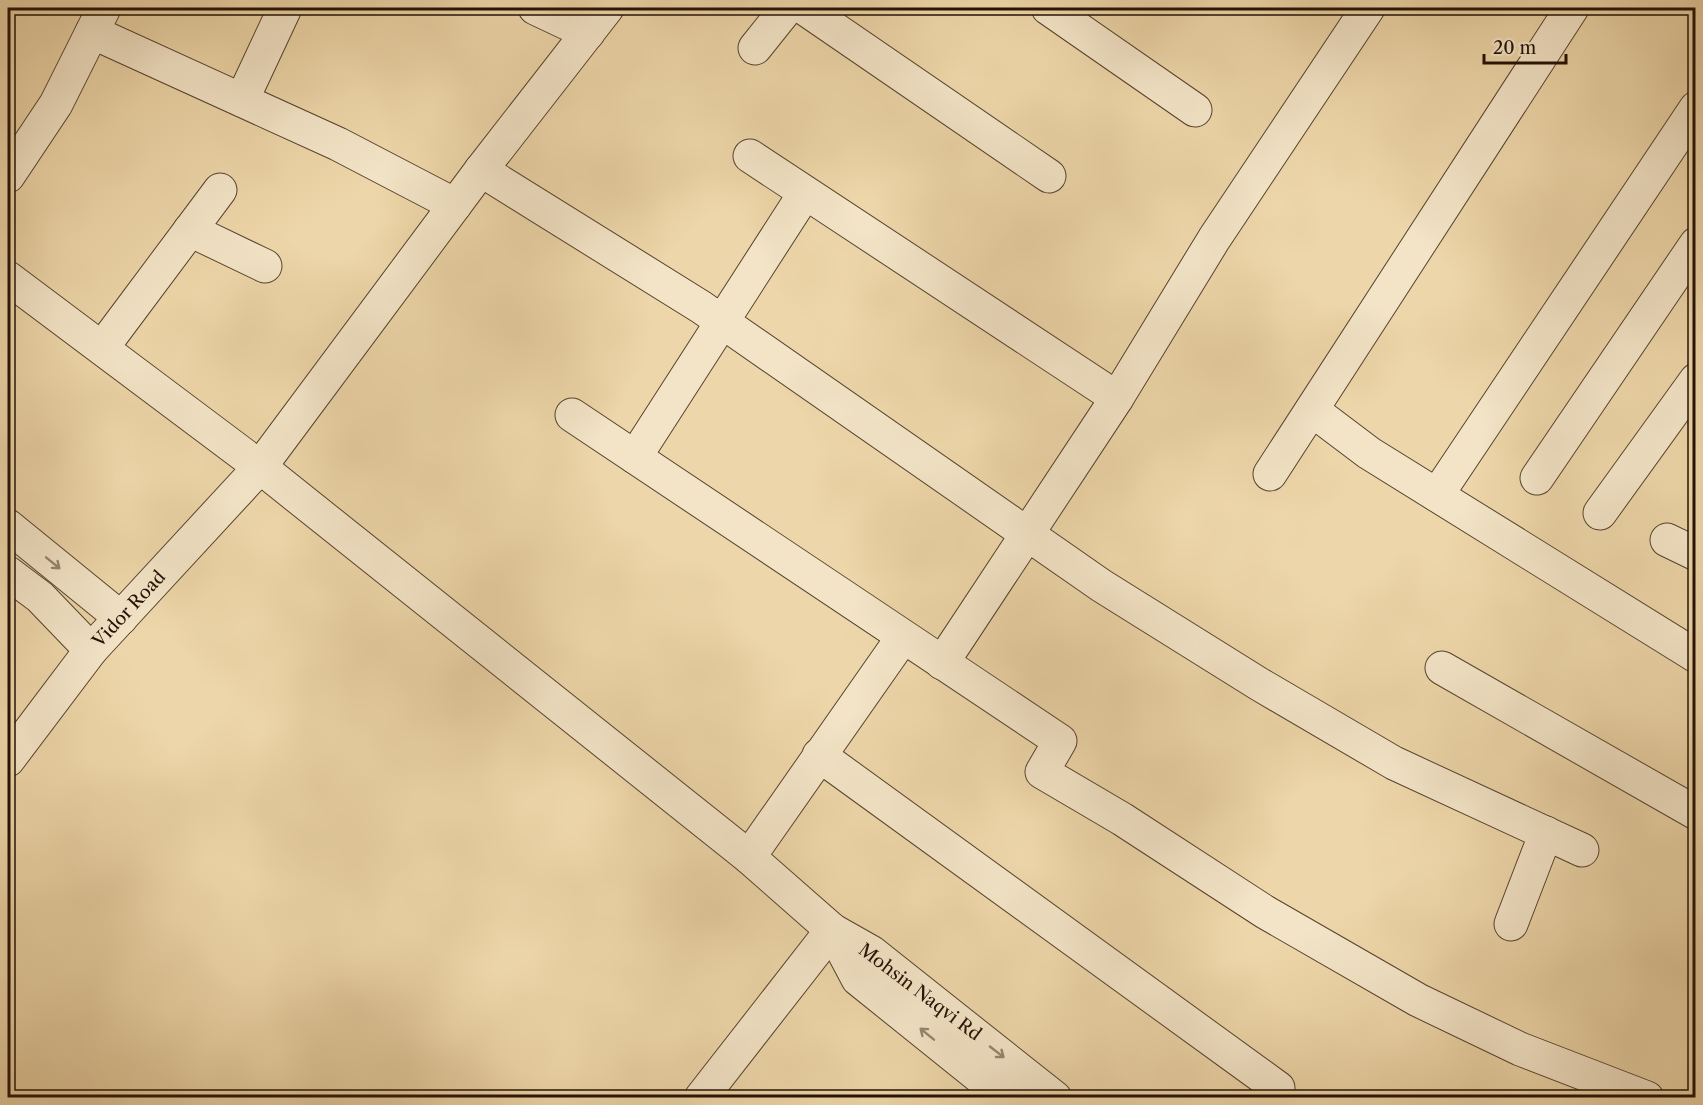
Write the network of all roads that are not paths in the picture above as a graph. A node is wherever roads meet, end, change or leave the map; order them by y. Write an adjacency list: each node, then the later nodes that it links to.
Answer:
1 (285, 8): 11 (street)
2 (535, 8): 9 (street)
3 (787, 8): 10 (street)
4 (804, 8): 17 (street)
5 (1048, 8): 13 (street)
6 (1368, 8): 28 (street)
7 (1572, 8): 29 (street)
8 (98, 20): 11 (street); 16 (street)
9 (598, 20): 15 (street, Vidor Road)
10 (755, 48)
11 (242, 100): 20 (street)
12 (1695, 108): 35 (street)
13 (1195, 110)
14 (750, 156): 19 (street)
15 (481, 170): 20 (street, Vidor Road); 25 (street)
16 (8, 176)
17 (1049, 176)
18 (220, 190): 21 (street)
19 (805, 193): 25 (street); 28 (street)
20 (454, 205): 32 (street, Vidor Road)
21 (190, 230): 23 (street); 26 (street)
22 (1695, 244): 34 (street)
23 (265, 266)
24 (8, 278): 26 (street)
25 (722, 321): 31 (street); 38 (street)
26 (102, 348): 32 (street)
27 (1695, 380): 36 (street)
28 (1117, 398): 38 (street)
29 (1312, 410): 33 (street); 35 (street)
30 (572, 415): 31 (street)
31 (635, 457): 43 (street)
32 (260, 467): 42 (street, Vidor Road); 54 (street)
33 (1270, 474)
34 (1537, 478)
35 (1437, 495): 45 (street)
36 (1600, 513)
37 (8, 526): 42 (street, one-way to 42)
38 (1028, 534): 46 (street); 52 (street)
39 (1667, 540): 40 (street)
40 (1695, 554)
41 (8, 573): 44 (street)
42 (120, 618): 44 (street, Vidor Road)
43 (903, 637): 46 (street); 49 (street)
44 (91, 650): 48 (street, Vidor Road)
45 (1695, 656)
46 (942, 663): 61 (street)
47 (1442, 668): 51 (street)
48 (18, 725): 50 (street, Vidor Road)
49 (819, 755): 54 (street); 57 (street)
50 (8, 760)
51 (1695, 813)
52 (1546, 833): 53 (street); 55 (street)
53 (1582, 850)
54 (749, 857): 56 (street)
55 (1511, 924)
56 (832, 930): 58 (street); 59 (street, Mohsin Naqvi Rd, one-way to 56); 60 (street, Mohsin Naqvi Rd, one-way to 60)
57 (1278, 1089)
58 (701, 1098)
59 (1006, 1098)
60 (1055, 1098)
61 (1647, 1098)

